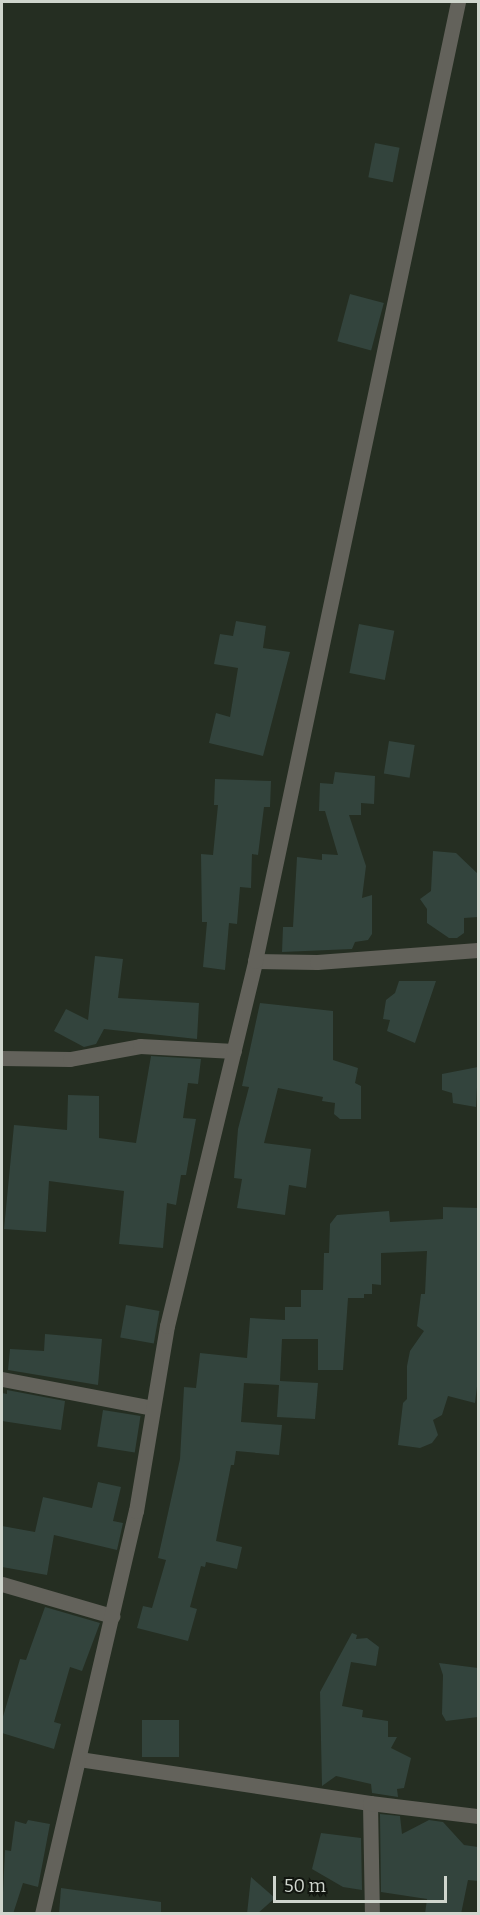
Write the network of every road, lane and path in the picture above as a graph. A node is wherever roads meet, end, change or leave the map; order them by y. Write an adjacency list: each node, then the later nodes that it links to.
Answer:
1 (458, 2): 3 (street)
2 (478, 950): 3 (street)
3 (255, 962): 4 (street)
4 (234, 1051): 5 (street); 7 (street)
5 (2, 1058)
6 (2, 1379): 7 (street)
7 (152, 1408): 9 (street)
8 (2, 1584): 9 (street)
9 (112, 1616): 10 (street)
10 (79, 1759): 11 (street); 13 (street)
11 (370, 1803): 12 (street); 14 (street)
12 (478, 1816)
13 (42, 1914)
14 (372, 1914)

